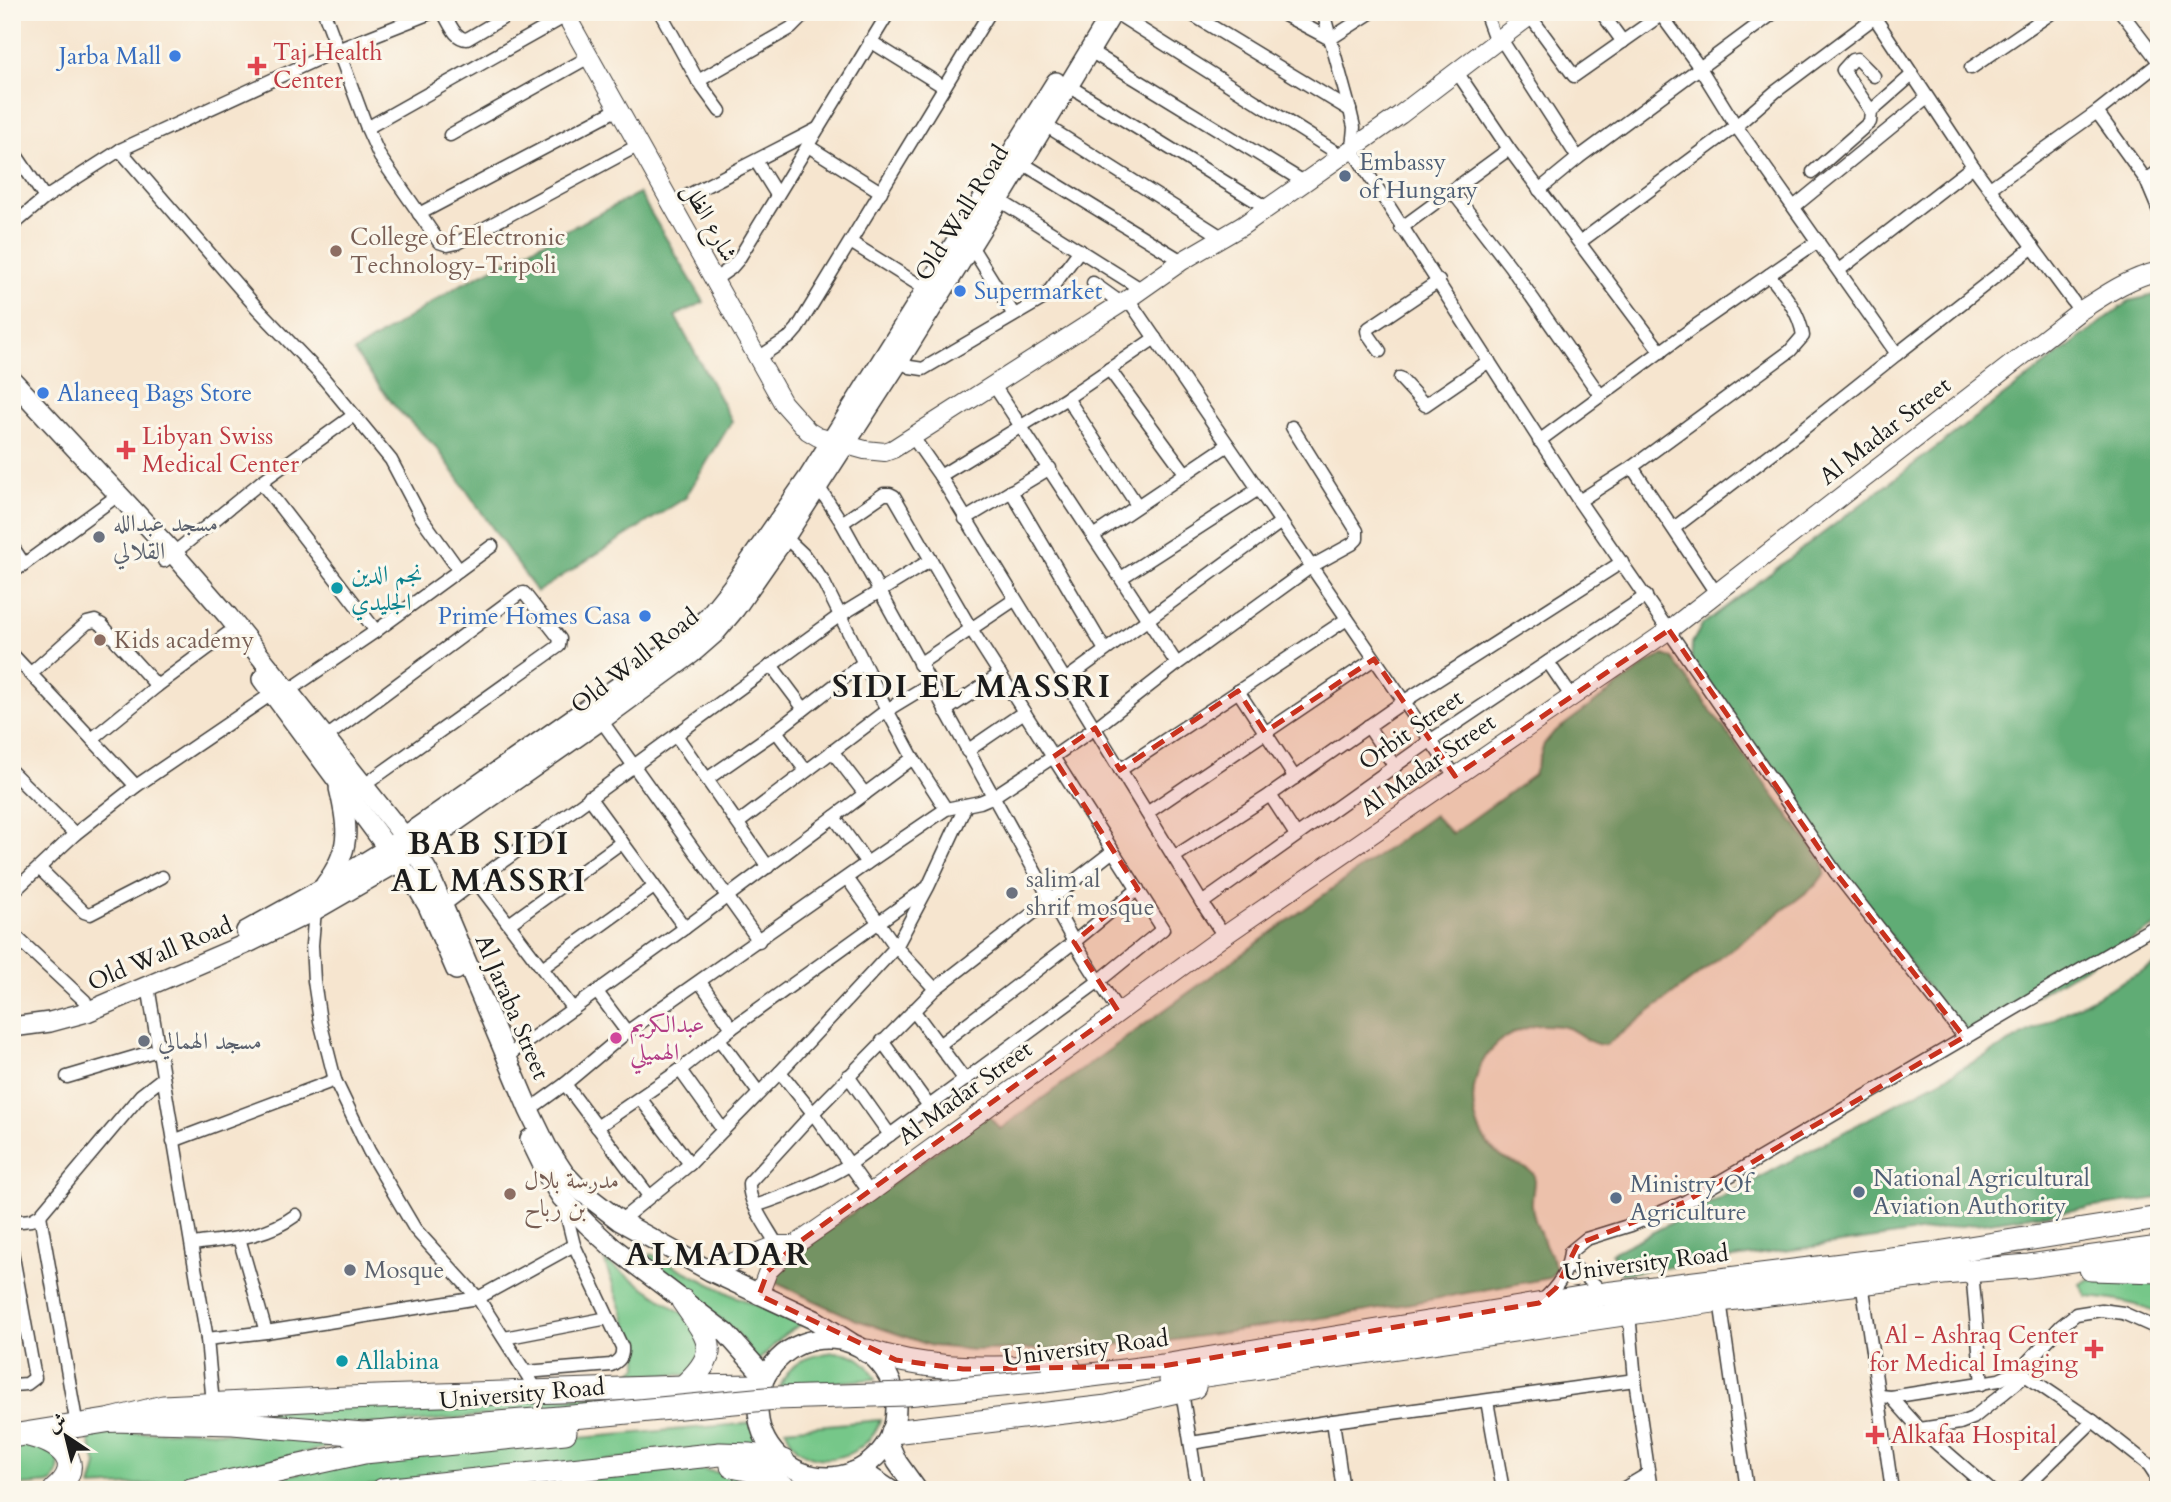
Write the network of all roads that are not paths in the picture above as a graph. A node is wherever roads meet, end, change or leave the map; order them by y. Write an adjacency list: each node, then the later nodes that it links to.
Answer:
1 (324, 12): 28 (street)
2 (433, 12): 28 (street)
3 (440, 12): 4 (street)
4 (513, 12)
5 (660, 12): 37 (street)
6 (802, 12): 37 (street)
7 (889, 12): 26 (street)
8 (990, 12): 39 (street)
9 (1099, 12): 93 (main road, Old Wall Road)
10 (1114, 12): 29 (main road, Old Wall Road); 56 (street)
11 (1188, 12): 42 (street)
12 (1279, 12): 24 (street)
13 (1323, 12): 24 (street)
14 (1372, 12): 24 (street)
15 (1485, 12): 25 (street)
16 (1601, 12): 27 (street)
17 (1775, 12): 32 (street)
18 (2053, 12): 33 (street)
19 (2121, 12): 31 (street)
20 (1662, 13): 27 (street); 32 (street)
21 (565, 14): 30 (street, شارع الظل); 48 (street)
22 (1532, 14): 25 (street); 27 (street)
23 (1873, 14): 35 (street); 47 (street)
24 (1330, 39): 42 (street)
25 (1499, 40): 34 (street); 57 (street)
26 (870, 41): 39 (street); 49 (street)
27 (1623, 42)
28 (337, 50): 48 (street); 55 (street)
29 (1090, 51): 38 (main road, Old Wall Road); 64 (street)
30 (589, 57): 41 (street, شارع الظل); 50 (street)
31 (2159, 63): 45 (street)
32 (1700, 68): 47 (street); 57 (street)
33 (1971, 68)
34 (1457, 72): 54 (street); 56 (street)
35 (1912, 75): 40 (street); 44 (street)
36 (1874, 76): 44 (street)
37 (698, 81): 43 (street)
38 (1069, 86): 46 (main road, Old Wall Road); 74 (street)
39 (944, 87): 68 (street)
40 (1927, 98): 60 (street); 73 (street)
41 (618, 109): 51 (street, شارع الظل); 76 (street)
42 (1350, 110): 56 (street)
43 (720, 111)
44 (1871, 111): 62 (street)
45 (2097, 112): 63 (street); 65 (street)
46 (1045, 125): 59 (main road, Old Wall Road); 79 (street)
47 (1736, 126): 73 (street); 82 (street)
48 (367, 128): 76 (street)
49 (819, 128): 52 (street); 58 (street)
50 (450, 135)
51 (639, 145): 72 (street, شارع الظل); 76 (street)
52 (808, 146): 68 (street); 69 (street)
53 (12, 149): 70 (street)
54 (1509, 149): 66 (street); 67 (street)
55 (120, 150): 70 (street); 111 (street)
56 (1347, 153): 64 (street); 78 (street)
57 (1578, 158): 66 (street)
58 (756, 161): 69 (street); 72 (street)
59 (1022, 163): 71 (main road, Old Wall Road); 86 (street)
60 (1973, 166): 65 (street); 87 (street)
61 (2159, 171): 63 (street)
62 (1814, 172)
63 (2146, 180): 75 (street)
64 (1304, 183): 74 (street)
65 (1990, 188): 84 (street)
66 (1539, 190): 82 (street)
67 (1452, 191): 78 (street); 108 (street)
68 (881, 192): 81 (street)
69 (777, 195): 90 (street)
70 (46, 198): 77 (street)
71 (999, 200): 83 (main road, Old Wall Road); 85 (street)
72 (671, 204): 90 (street, شارع الظل)
73 (1795, 206): 80 (street)
74 (1267, 208): 79 (street)
75 (2159, 211)
76 (419, 214)
77 (12, 226)
78 (1401, 228): 91 (street)
79 (1222, 237): 86 (street)
80 (1818, 241): 87 (street); 89 (street)
81 (852, 243): 93 (street); 101 (street)
82 (1580, 243): 99 (street)
83 (971, 246): 96 (street); 103 (main road, Old Wall Road)
84 (2033, 247): 95 (street); 100 (street)
85 (1080, 250): 94 (street); 96 (street)
86 (1182, 261): 94 (street)
87 (1839, 270): 100 (street)
88 (2159, 271): 95 (street, Al Madar Street)
89 (1769, 275): 99 (street); 118 (street)
90 (714, 280): 101 (street, شارع الظل)
91 (1439, 281): 98 (street); 102 (street)
92 (1093, 283): 94 (street)
93 (927, 290): 116 (main road, Old Wall Road)
94 (1130, 297): 97 (street); 107 (street)
95 (2080, 311): 146 (street, Al Madar Street)
96 (1014, 315): 103 (street)
97 (1155, 338): 104 (street); 117 (street)
98 (1380, 351)
99 (1661, 352): 108 (street)
100 (1897, 354): 132 (street)
101 (758, 358): 116 (street, شارع الظل)
102 (1489, 360): 105 (street); 115 (street)
103 (899, 361): 116 (main road, Old Wall Road)
104 (1110, 369): 110 (street); 120 (street)
105 (1400, 378)
106 (12, 380): 137 (main road, Al Jaraba Street)
107 (993, 384): 112 (street); 114 (street)
108 (1600, 396): 115 (street)
109 (12, 398): 126 (main road, Al Jaraba Street)
110 (1067, 398): 112 (street); 128 (street)
111 (354, 415): 122 (street); 142 (street)
112 (1021, 425): 119 (street); 121 (street)
113 (1292, 427): 141 (street)
114 (912, 436): 116 (street); 121 (street)
115 (1539, 441): 127 (street)
116 (836, 443): 123 (main road, Old Wall Road); 213 (main road, Old Wall Road)
117 (1228, 445): 120 (street); 124 (street)
118 (1632, 467): 127 (street); 132 (street)
119 (1049, 468): 125 (street); 133 (street)
120 (1185, 474): 128 (street)
121 (940, 476): 129 (street)
122 (261, 482): 137 (street); 154 (street)
123 (818, 486): 131 (street); 134 (main road, Old Wall Road)
124 (1257, 490): 130 (street); 144 (street)
125 (1012, 491): 129 (street); 156 (street)
126 (110, 501): 137 (main road, Al Jaraba Street); 140 (street)
127 (1579, 501): 139 (street)
128 (1137, 505): 133 (street)
129 (965, 519): 148 (street)
130 (1281, 522): 141 (street); 150 (street)
131 (842, 523): 138 (street); 145 (street)
132 (1674, 528): 146 (street)
133 (1093, 536): 144 (street)
134 (785, 537): 149 (street); 177 (main road, Old Wall Road)
135 (12, 546): 140 (street)
136 (492, 546): 142 (street)
137 (168, 557): 155 (main road, Al Jaraba Street); 170 (main road, Al Jaraba Street)
138 (931, 560): 145 (street); 152 (street)
139 (1622, 562): 147 (street); 172 (street)
140 (24, 564): 143 (street)
141 (1312, 566): 151 (street); 162 (street)
142 (459, 570): 154 (street)
143 (12, 573)
144 (1121, 578): 150 (street)
145 (880, 592): 149 (street); 161 (street)
146 (1716, 593): 153 (street, Al Madar Street)
147 (1646, 596): 153 (street); 159 (street, Orbit Street)
148 (1014, 600): 152 (street); 166 (street)
149 (839, 616): 160 (street); 163 (street)
150 (1147, 619): 156 (street); 162 (street)
151 (1348, 619): 158 (street); 169 (street)
152 (971, 629): 161 (street); 165 (street)
153 (1669, 630): 171 (street, Al Madar Street); 255 (street)
154 (376, 631): 170 (street)
155 (227, 634): 168 (street); 170 (main road, Al Jaraba Street)
156 (1105, 650): 166 (street)
157 (12, 654): 164 (street)
158 (1374, 659): 172 (street); 181 (street)
159 (1548, 662): 171 (street); 185 (street, Orbit Street)
160 (862, 664): 173 (street); 174 (street)
161 (919, 664): 167 (street)
162 (1177, 664): 179 (street)
163 (771, 665): 173 (street); 182 (street)
164 (31, 673): 168 (street); 184 (street)
165 (1000, 674): 175 (street); 176 (street)
166 (1065, 680): 179 (street)
167 (930, 684): 174 (street); 175 (street)
168 (157, 686): 184 (street)
169 (1238, 691): 181 (street); 192 (street)
170 (280, 692): 183 (main road, Al Jaraba Street); 195 (main road, Al Jaraba Street); 199 (street)
171 (1571, 696): 194 (street, Al Madar Street)
172 (1403, 702): 178 (street); 185 (street)
173 (804, 709): 180 (street)
174 (887, 710): 186 (street); 189 (street)
175 (945, 711): 187 (street)
176 (1024, 712): 187 (street); 188 (street)
177 (601, 720): 190 (street); 213 (main road, Old Wall Road)
178 (1368, 726): 191 (street); 196 (street)
179 (1095, 728): 188 (street); 192 (street)
180 (776, 731): 193 (street); 197 (street)
181 (1265, 732): 196 (street); 207 (street)
182 (676, 735): 190 (street); 197 (street)
183 (325, 738): 200 (main road, Al Jaraba Street); 200 (street)
184 (92, 739): 199 (street)
185 (1430, 741): 191 (street, Orbit Street); 194 (street)
186 (832, 751): 193 (street); 201 (street)
187 (967, 751): 203 (street)
188 (1053, 757): 203 (street); 214 (street)
189 (913, 758): 201 (street); 206 (street)
190 (633, 767): 204 (street); 227 (street)
191 (1395, 767): 211 (street, Orbit Street)
192 (1120, 770): 207 (street)
193 (806, 771): 209 (street)
194 (1455, 776): 237 (street, Al Madar Street)
195 (336, 777): 213 (main road, Al Jaraba Street); 225 (main road)
196 (1295, 778): 202 (street)
197 (707, 779): 209 (street)
198 (15, 781): 210 (street)
199 (136, 786): 210 (street)
200 (363, 786): 213 (main road, Al Jaraba Street)
201 (865, 794): 208 (street)
202 (1270, 795): 211 (street); 215 (street)
203 (994, 796): 205 (street); 228 (street)
204 (589, 797): 212 (street); 221 (street)
205 (966, 805): 206 (street); 223 (street)
206 (946, 809): 216 (street)
207 (1147, 813): 215 (street)
208 (834, 817): 216 (street); 217 (street)
209 (738, 823): 217 (street)
210 (75, 834): 218 (street)
211 (1297, 835): 229 (street, Orbit Street)
212 (622, 842): 222 (street); 233 (street)
213 (401, 849): 225 (main road, Old Wall Road); 230 (main road, Al Jaraba Street); 231 (main road, Old Wall Road); 282 (main road, Al Jaraba Street)
214 (1113, 851): 224 (street); 228 (street)
215 (1174, 857): 229 (street)
216 (867, 863): 220 (street)
217 (768, 867): 227 (street)
218 (39, 868): 219 (street); 226 (street)
219 (162, 877)
220 (847, 878): 232 (street); 238 (street)
221 (476, 881): 230 (street); 233 (street)
222 (654, 887): 235 (street); 241 (street)
223 (928, 887): 232 (street); 240 (street)
224 (1138, 889): 239 (street); 242 (street)
225 (320, 890): 247 (main road, Old Wall Road)
226 (12, 893)
227 (727, 897): 235 (street); 238 (street)
228 (1051, 899): 239 (street); 245 (street)
229 (1202, 903): 237 (street)
230 (443, 906): 260 (main road, Al Jaraba Street)
231 (315, 910): 244 (main road, Old Wall Road); 266 (street)
232 (879, 922): 240 (street); 253 (street)
233 (509, 924): 241 (street)
234 (2159, 924): 255 (street)
235 (685, 928): 246 (street)
236 (12, 933): 247 (street)
237 (1224, 936): 250 (street, Al Madar Street)
238 (759, 941): 243 (street)
239 (1074, 942): 242 (street); 258 (street)
240 (896, 947): 245 (street); 262 (street)
241 (542, 968): 248 (street)
242 (1098, 981): 250 (street); 267 (street)
243 (700, 982): 253 (street); 254 (street)
244 (148, 986): 252 (main road, Old Wall Road); 259 (street)
245 (935, 989): 249 (street)
246 (597, 992): 248 (street); 254 (street)
247 (85, 1001): 251 (main road, Old Wall Road)
248 (573, 1009): 260 (street)
249 (913, 1010): 257 (street); 258 (street)
250 (1118, 1011): 280 (street, Al Madar Street)
251 (12, 1020)
252 (12, 1027)
253 (732, 1028): 256 (street)
254 (627, 1032): 268 (street)
255 (1964, 1037): 297 (street)
256 (719, 1039): 261 (street); 269 (street)
257 (882, 1041): 263 (street); 271 (street)
258 (939, 1045): 267 (street)
259 (158, 1050): 264 (street); 265 (street)
260 (506, 1057): 272 (main road, Al Jaraba Street)
261 (680, 1070): 270 (street); 275 (street)
262 (780, 1072): 269 (street); 273 (street)
263 (848, 1076): 273 (street); 276 (street)
264 (67, 1077)
265 (163, 1078): 277 (street); 284 (street)
266 (335, 1080): 277 (street); 306 (street)
267 (965, 1080): 271 (street)
268 (565, 1084): 272 (street); 274 (street)
269 (759, 1093): 275 (street)
270 (640, 1098): 274 (street); 278 (street)
271 (929, 1107): 276 (street)
272 (529, 1110): 287 (main road, Al Jaraba Street)
273 (813, 1113): 279 (street); 283 (street)
274 (597, 1127): 281 (street)
275 (723, 1130): 278 (street)
276 (890, 1135): 279 (street)
277 (173, 1141): 290 (street)
278 (690, 1164): 281 (street)
279 (849, 1165): 280 (street); 283 (street)
280 (870, 1193): 294 (street, Al Madar Street)
281 (649, 1196): 287 (street)
282 (562, 1198): 292 (street); 302 (main road, Al Jaraba Street)
283 (755, 1206): 293 (street)
284 (40, 1215): 288 (street); 333 (street)
285 (296, 1215): 289 (street)
286 (2159, 1218): 304 (highway, University Road)
287 (620, 1221): 291 (main road, Al Jaraba Street)
288 (12, 1222)
289 (239, 1238): 290 (street); 313 (street)
290 (192, 1244): 315 (street)
291 (663, 1244): 299 (main road, Al Jaraba Street); 302 (main road)
292 (574, 1245): 306 (street); 311 (street)
293 (777, 1245): 294 (street); 299 (street)
294 (796, 1245): 305 (street, Al Madar Street)
295 (2159, 1248): 298 (highway, University Road)
296 (12, 1251): 323 (street)
297 (1569, 1262): 304 (street); 309 (street)
298 (2029, 1266): 300 (highway, University Road); 301 (highway)
299 (710, 1271): 305 (main road, Al Jaraba Street)
300 (1972, 1271): 303 (highway, University Road); 322 (street)
301 (2159, 1271)
302 (648, 1273): 308 (main road, Al Jaraba Street)
303 (1862, 1282): 307 (highway, University Road); 326 (street)
304 (1605, 1294): 309 (highway, University Road)
305 (759, 1295): 316 (main road, Al Jaraba Street)
306 (478, 1298): 313 (street); 314 (street)
307 (1720, 1300): 310 (highway, University Road); 352 (street)
308 (683, 1301): 321 (main road, Al Jaraba Street); 324 (highway)
309 (1539, 1303): 319 (highway, University Road)
310 (1629, 1313): 319 (highway, University Road); 320 (street)
311 (608, 1318): 314 (street); 317 (street)
312 (2159, 1329): 318 (street)
313 (267, 1332): 315 (street)
314 (504, 1338): 317 (street)
315 (207, 1339): 328 (street)
316 (858, 1346): 319 (highway); 321 (main road); 336 (main road)
317 (526, 1372): 325 (street)
318 (2022, 1373): 322 (street); 331 (street); 334 (street)
319 (1175, 1379): 332 (highway, University Road, bridge); 336 (highway); 337 (street)
320 (1635, 1380): 327 (street); 339 (street)
321 (763, 1382): 324 (highway); 338 (main road)
322 (1982, 1384): 326 (street)
323 (12, 1385)
324 (683, 1387): 325 (highway)
325 (538, 1392): 328 (highway)
326 (1885, 1396): 334 (street); 353 (street)
327 (1487, 1401): 330 (street); 349 (street)
328 (213, 1405): 329 (highway)
329 (112, 1420): 332 (highway, University Road); 333 (highway, University Road)
330 (1333, 1420): 337 (street); 348 (street)
331 (2093, 1421): 355 (street); 356 (street)
332 (597, 1422): 342 (highway, University Road)
333 (77, 1426): 335 (highway, University Road)
334 (1920, 1429): 354 (street)
335 (20, 1435): 341 (highway)
336 (890, 1437): 340 (main road); 346 (main road)
337 (1191, 1443): 347 (street)
338 (790, 1474): 340 (main road); 343 (highway); 344 (main road)
339 (1648, 1474): 350 (street); 351 (street)
340 (846, 1479): 345 (main road)
341 (55, 1490)
342 (191, 1490)
343 (383, 1490)
344 (808, 1490)
345 (890, 1490)
346 (917, 1490)
347 (1198, 1490)
348 (1343, 1490)
349 (1503, 1490)
350 (1621, 1490)
351 (1651, 1490)
352 (1747, 1490)
353 (1892, 1490)
354 (1990, 1490)
355 (2022, 1490)
356 (2152, 1490)

